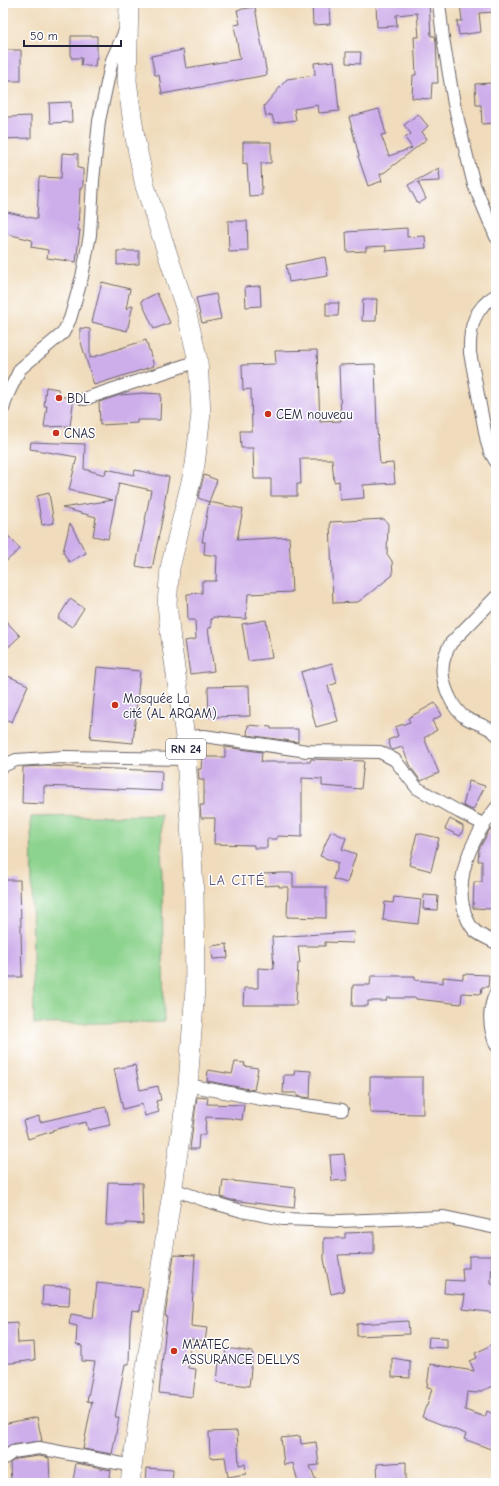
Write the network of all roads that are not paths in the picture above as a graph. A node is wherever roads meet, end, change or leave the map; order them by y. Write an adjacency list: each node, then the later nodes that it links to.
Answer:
1 (129, 3): 3 (main road, RN 24)
2 (439, 3): 4 (street)
3 (127, 25): 6 (main road, RN 24); 8 (street)
4 (496, 237)
5 (496, 294): 9 (street)
6 (198, 361): 7 (street); 12 (main road, RN 24)
7 (84, 398)
8 (3, 409)
9 (496, 462)
10 (496, 597): 11 (street)
11 (496, 734)
12 (185, 737): 13 (main road, RN 24); 16 (street)
13 (186, 759): 14 (street); 20 (main road, RN 24)
14 (3, 766)
15 (496, 808): 16 (street)
16 (483, 824): 17 (street)
17 (496, 943)
18 (496, 992): 19 (street)
19 (496, 1045)
20 (188, 1085): 21 (street); 22 (main road, RN 24)
21 (342, 1110)
22 (173, 1189): 23 (street); 25 (main road, RN 24)
23 (496, 1228)
24 (3, 1459): 25 (street)
25 (131, 1474)

